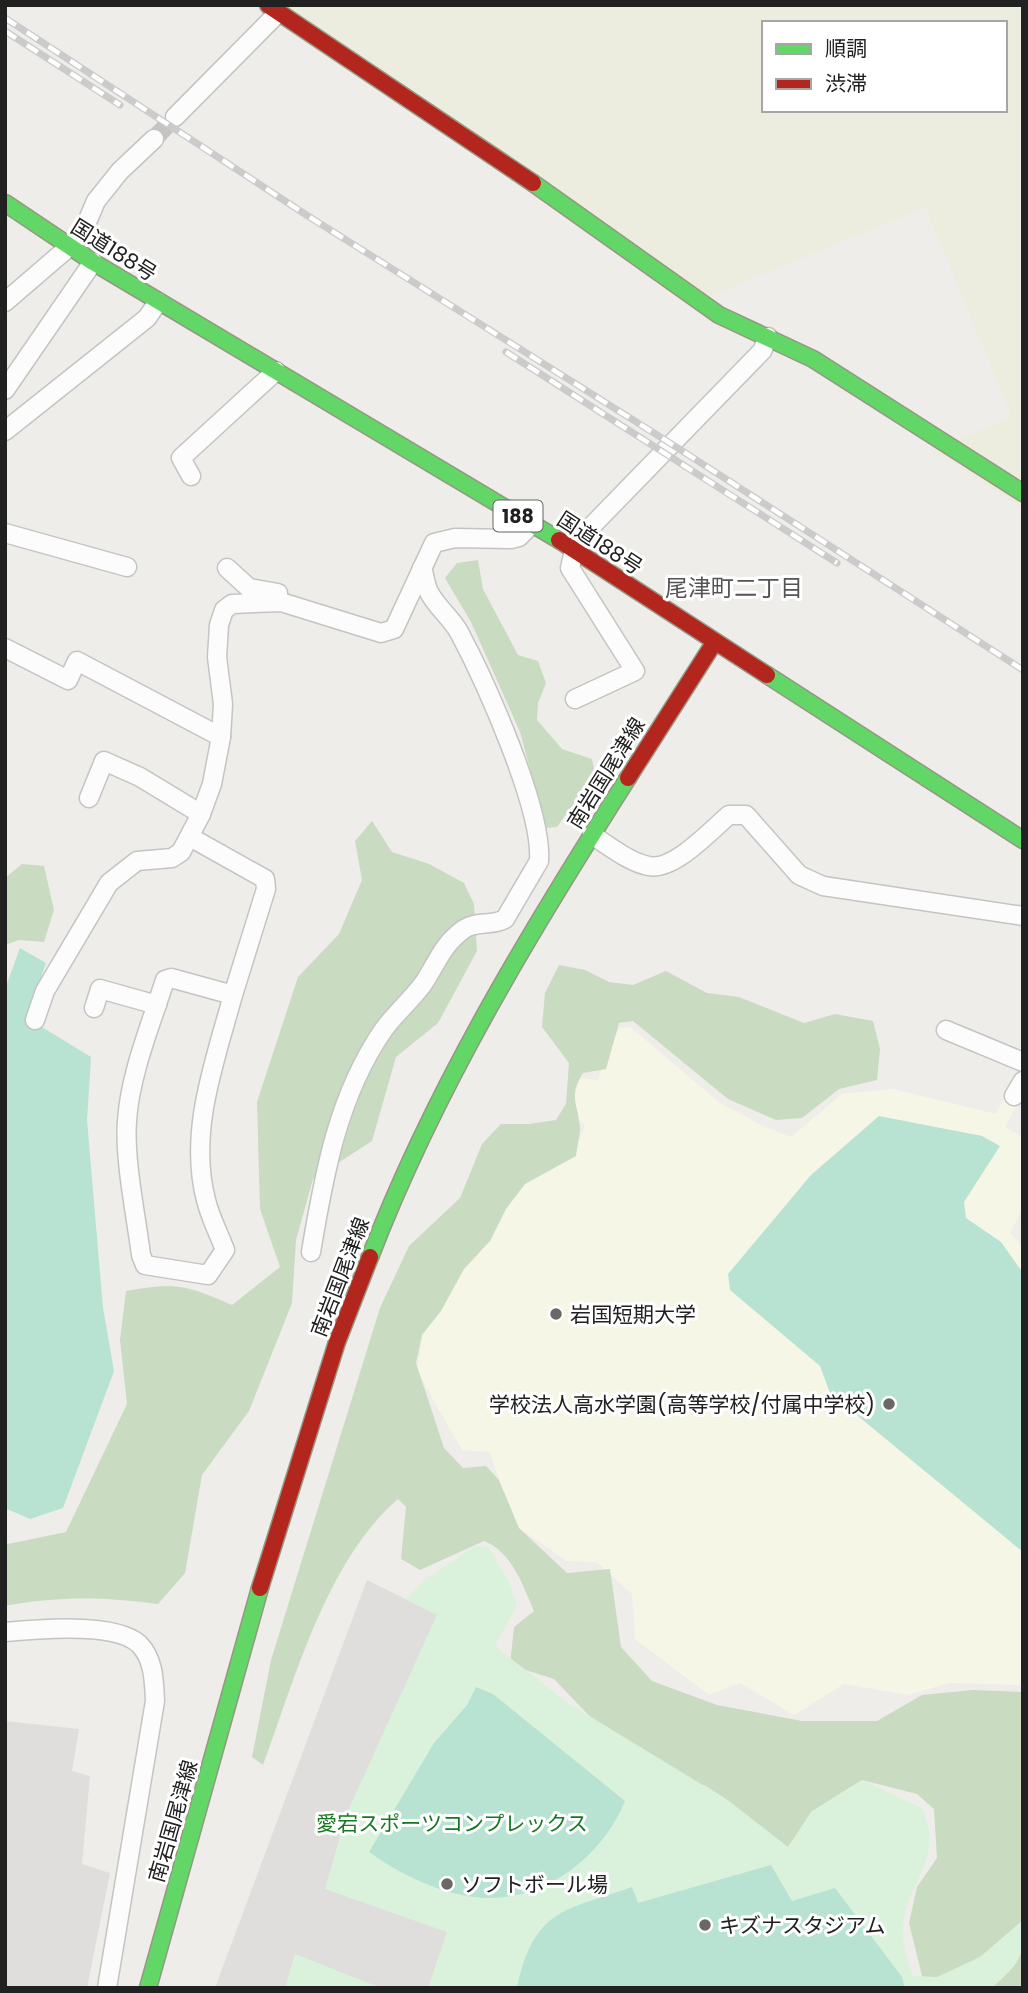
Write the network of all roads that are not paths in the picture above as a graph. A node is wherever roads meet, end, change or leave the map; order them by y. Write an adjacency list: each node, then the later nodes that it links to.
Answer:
1 (273, 9): 2 (street); 9 (main road)
2 (175, 117)
3 (154, 139): 5 (street)
4 (5, 203): 5 (main road, 国道188号 / 188)
5 (69, 247): 6 (main road, 国道188号 / 188); 7 (street)
6 (93, 262): 8 (main road, 国道188号 / 188); 11 (street)
7 (5, 302)
8 (158, 302): 10 (main road, 国道188号 / 188); 12 (street)
9 (768, 337): 14 (main road); 17 (street)
10 (276, 372): 13 (street); 15 (main road, 国道188号 / 188)
11 (5, 390)
12 (5, 431)
13 (191, 476)
14 (1023, 493)
15 (532, 524): 17 (main road, 国道188号 / 188); 20 (street)
16 (5, 533): 18 (street)
17 (573, 550): 22 (main road, 国道188号 / 188); 24 (street)
18 (127, 567)
19 (227, 568): 21 (street)
20 (422, 568): 21 (street); 38 (street)
21 (297, 606): 25 (street)
22 (714, 643): 28 (main road, 南岩国尾津線); 30 (main road, 国道188号 / 188)
23 (5, 648): 25 (street)
24 (575, 699)
25 (221, 737): 27 (street)
26 (89, 798): 27 (street)
27 (201, 814): 29 (street)
28 (592, 835): 31 (street); 41 (main road, 南岩国尾津線)
29 (190, 837): 32 (street); 35 (street)
30 (1023, 839)
31 (1023, 916)
32 (233, 995): 33 (street); 33 (street)
33 (157, 1005): 34 (street)
34 (94, 1008)
35 (35, 1020)
36 (946, 1030): 37 (street)
37 (1023, 1062)
38 (312, 1252)
39 (5, 1632): 40 (street)
40 (107, 1988)
41 (148, 1988)

